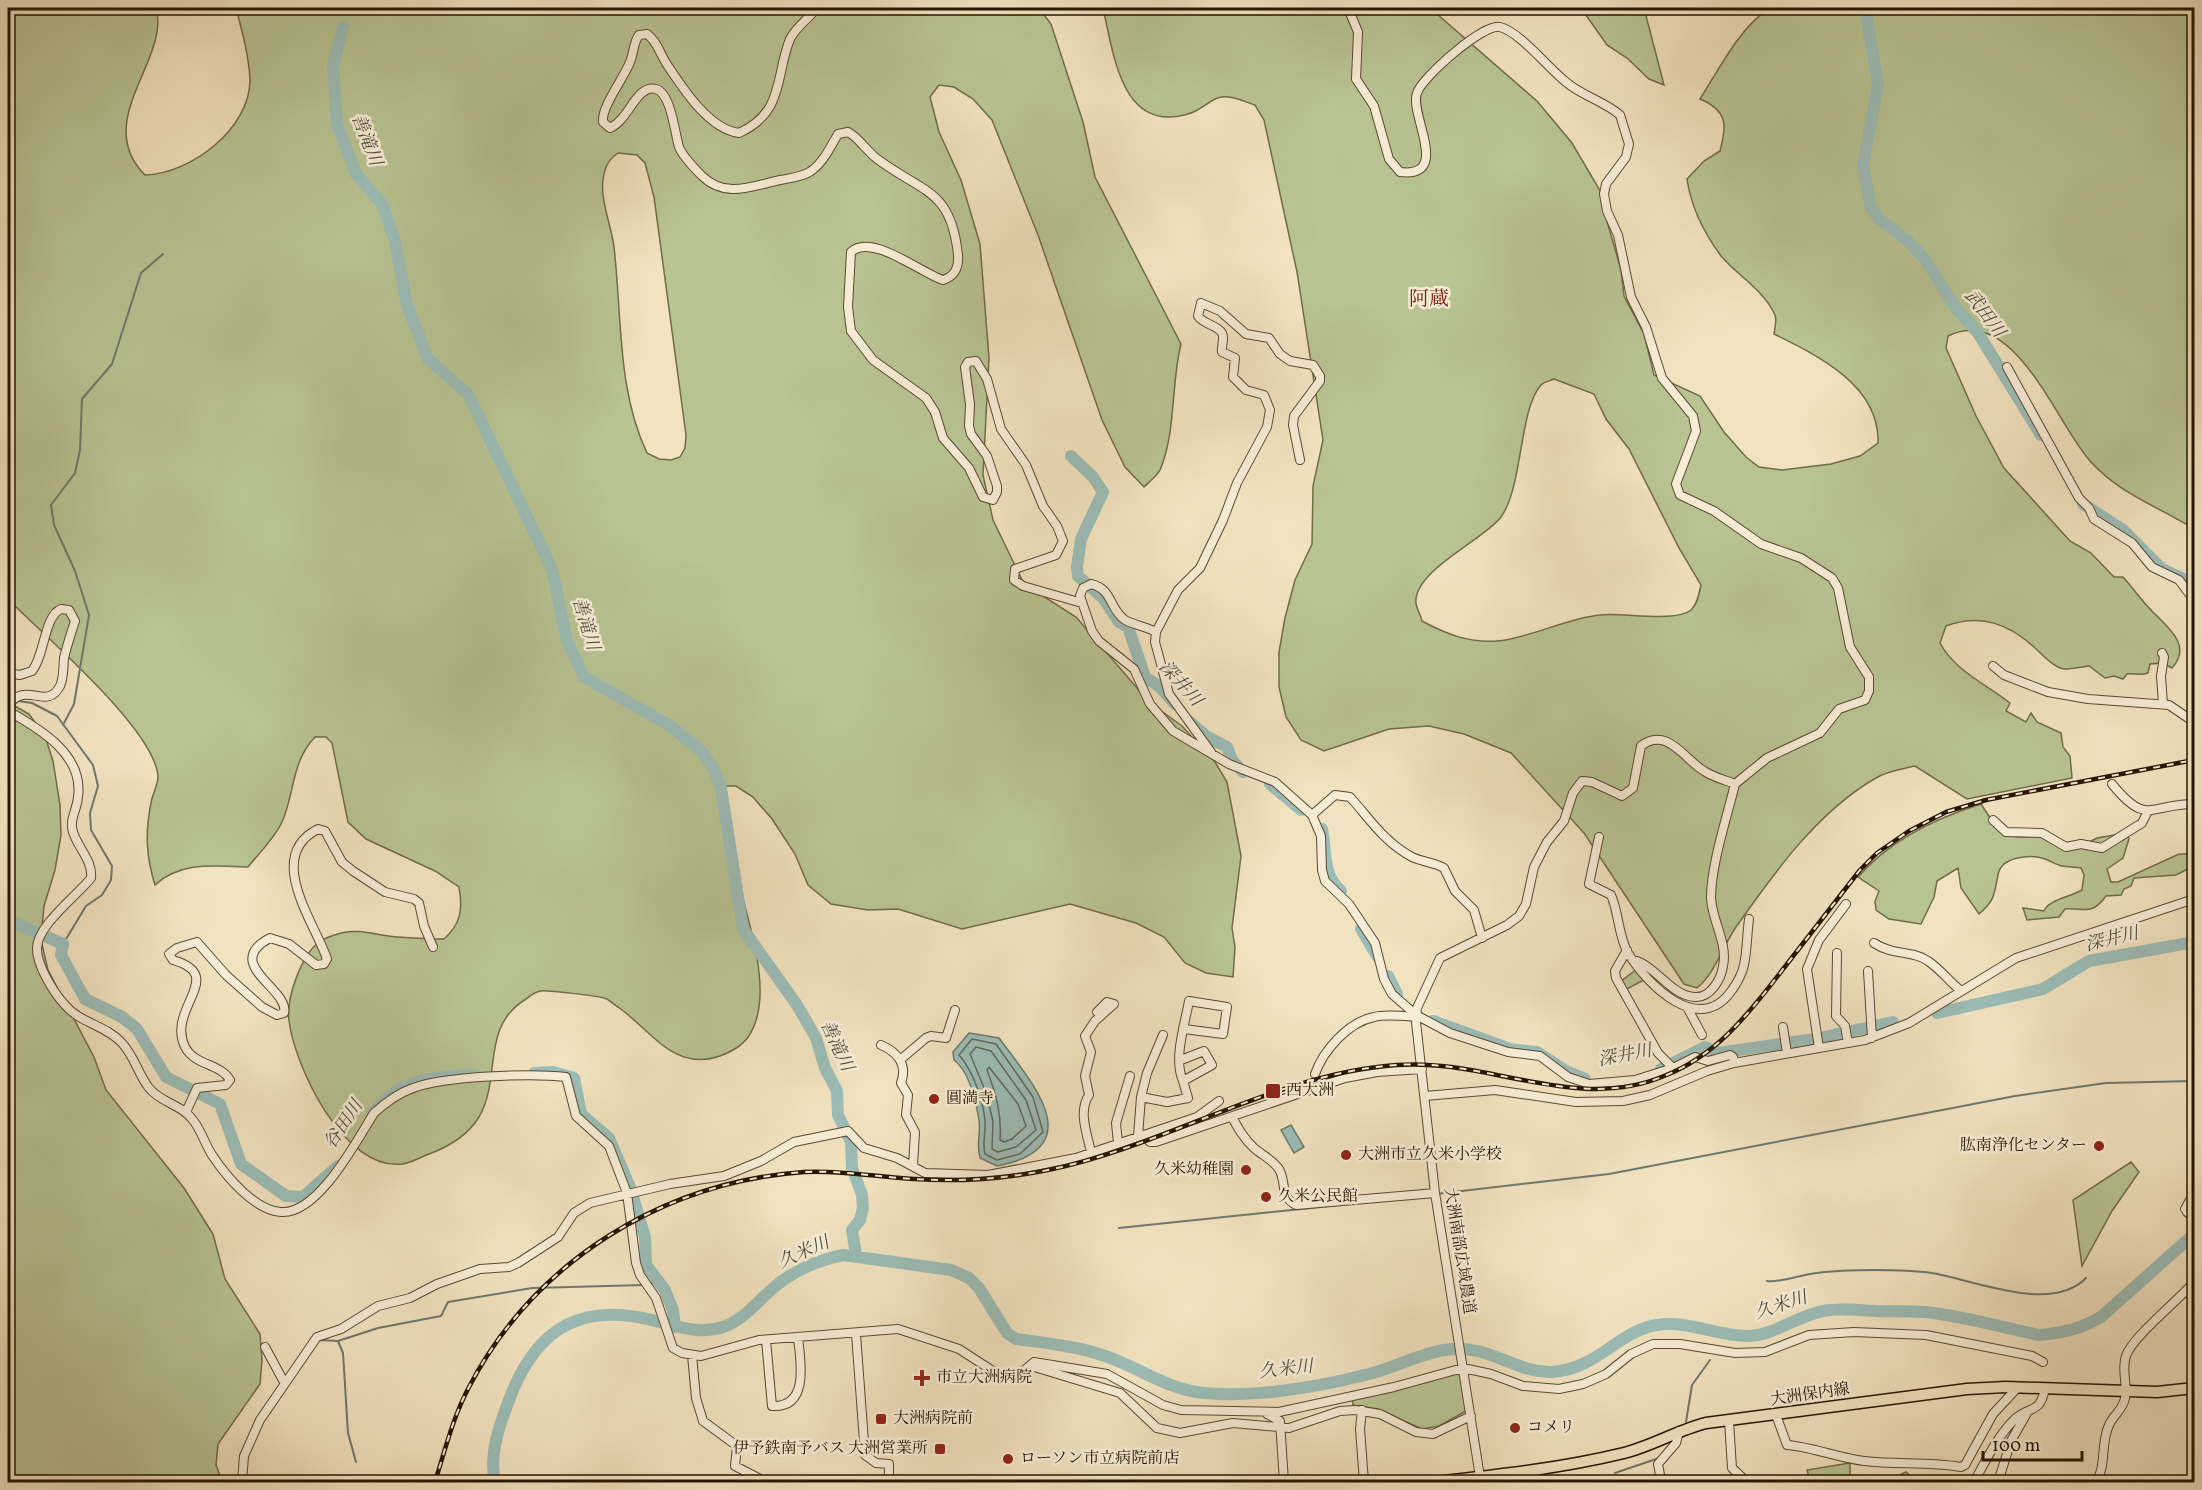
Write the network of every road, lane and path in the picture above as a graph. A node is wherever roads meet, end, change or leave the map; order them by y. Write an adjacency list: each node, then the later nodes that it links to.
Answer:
1 (817, 8): 6 (street)
2 (1348, 8): 14 (street)
3 (2007, 367): 5 (street)
4 (1300, 460): 7 (street)
5 (2194, 600)
6 (1082, 603): 7 (street); 13 (street)
7 (1156, 632): 13 (street)
8 (2162, 653): 11 (street)
9 (1993, 666): 11 (street)
10 (8, 673): 56 (street)
11 (2163, 704): 12 (street)
12 (2194, 722)
13 (1212, 754): 18 (street)
14 (1735, 784): 24 (street); 29 (street)
15 (2112, 784): 17 (street)
16 (2194, 804): 17 (street)
17 (2148, 811): 19 (street)
18 (1312, 815): 24 (street); 35 (street)
19 (1993, 820)
20 (1599, 837): 27 (street)
21 (2194, 899): 31 (street)
22 (1846, 904): 43 (street)
23 (1749, 919): 32 (street)
24 (1482, 938): 35 (street)
25 (1874, 943): 31 (street)
26 (432, 947): 56 (street)
27 (1627, 950): 29 (street); 48 (street)
28 (1837, 953): 41 (street)
29 (1633, 959): 32 (street)
30 (1868, 971): 40 (street)
31 (1960, 990): 40 (street)
32 (1687, 1007): 39 (street)
33 (955, 1010): 45 (street)
34 (1097, 1012): 60 (street)
35 (1416, 1013): 48 (street); 49 (street, 大洲南部広域農道); 50 (street)
36 (1783, 1027): 44 (street)
37 (1184, 1029): 37 (street); 46 (street)
38 (1163, 1035): 54 (street)
39 (1702, 1035)
40 (1872, 1038): 41 (street)
41 (1848, 1043): 43 (street)
42 (881, 1045): 45 (street)
43 (1819, 1048): 44 (street)
44 (1787, 1053): 47 (street)
45 (900, 1060): 61 (street)
46 (1181, 1060): 52 (street); 52 (street)
47 (1734, 1063): 48 (street); 53 (street)
48 (1670, 1065)
49 (1422, 1070): 53 (street, 大洲南部広域農道); 57 (street)
50 (1315, 1074)
51 (1130, 1076): 59 (street)
52 (1183, 1082): 54 (street)
53 (1425, 1096): 63 (street, 大洲南部広域農道)
54 (1141, 1097): 58 (street)
55 (1219, 1101): 58 (street)
56 (186, 1112): 62 (street)
57 (1232, 1117): 58 (street); 63 (street)
58 (1140, 1136): 59 (street)
59 (1118, 1143): 60 (street)
60 (1091, 1152): 61 (street)
61 (913, 1166): 62 (street)
62 (627, 1193): 71 (street); 75 (street)
63 (1436, 1193): 74 (street, 大洲南部広域農道)
64 (2194, 1193): 65 (street)
65 (2194, 1219)
66 (2194, 1282): 79 (street)
67 (856, 1334): 68 (street); 73 (street); 92 (street)
68 (798, 1338): 69 (street); 69 (street)
69 (766, 1340): 71 (street)
70 (265, 1347): 75 (street)
71 (692, 1355): 91 (street)
72 (2043, 1362): 74 (street)
73 (1031, 1366): 81 (street); 86 (street)
74 (1463, 1366): 81 (street); 84 (street, 大洲南部広域農道)
75 (284, 1382): 90 (street)
76 (2194, 1386): 79 (main road, 大洲保内線)
77 (2018, 1387): 78 (main road, 大洲保内線); 83 (main road, 大洲保内線); 83 (street)
78 (2045, 1388): 79 (main road, 大洲保内線); 82 (street)
79 (2126, 1391): 102 (street)
80 (1362, 1410): 84 (street); 86 (street); 94 (street)
81 (1258, 1412): 86 (street)
82 (2027, 1413): 100 (street); 101 (street)
83 (1776, 1414): 85 (main road, 大洲保内線)
84 (1471, 1416): 88 (street, 大洲南部広域農道)
85 (1729, 1421): 87 (main road, 大洲保内線); 97 (street)
86 (1282, 1428): 93 (street)
87 (1680, 1431): 89 (main road, 大洲保内線); 96 (street)
88 (1480, 1477): 89 (main road, 大洲保内線); 95 (main road, 大洲保内線)
89 (1508, 1478)
90 (242, 1482)
91 (766, 1482)
92 (889, 1482)
93 (1284, 1482)
94 (1364, 1482)
95 (1436, 1482)
96 (1654, 1482)
97 (1747, 1482)
98 (1790, 1482): 99 (street)
99 (1797, 1482)
100 (1974, 1482)
101 (1998, 1482)
102 (2096, 1482)

